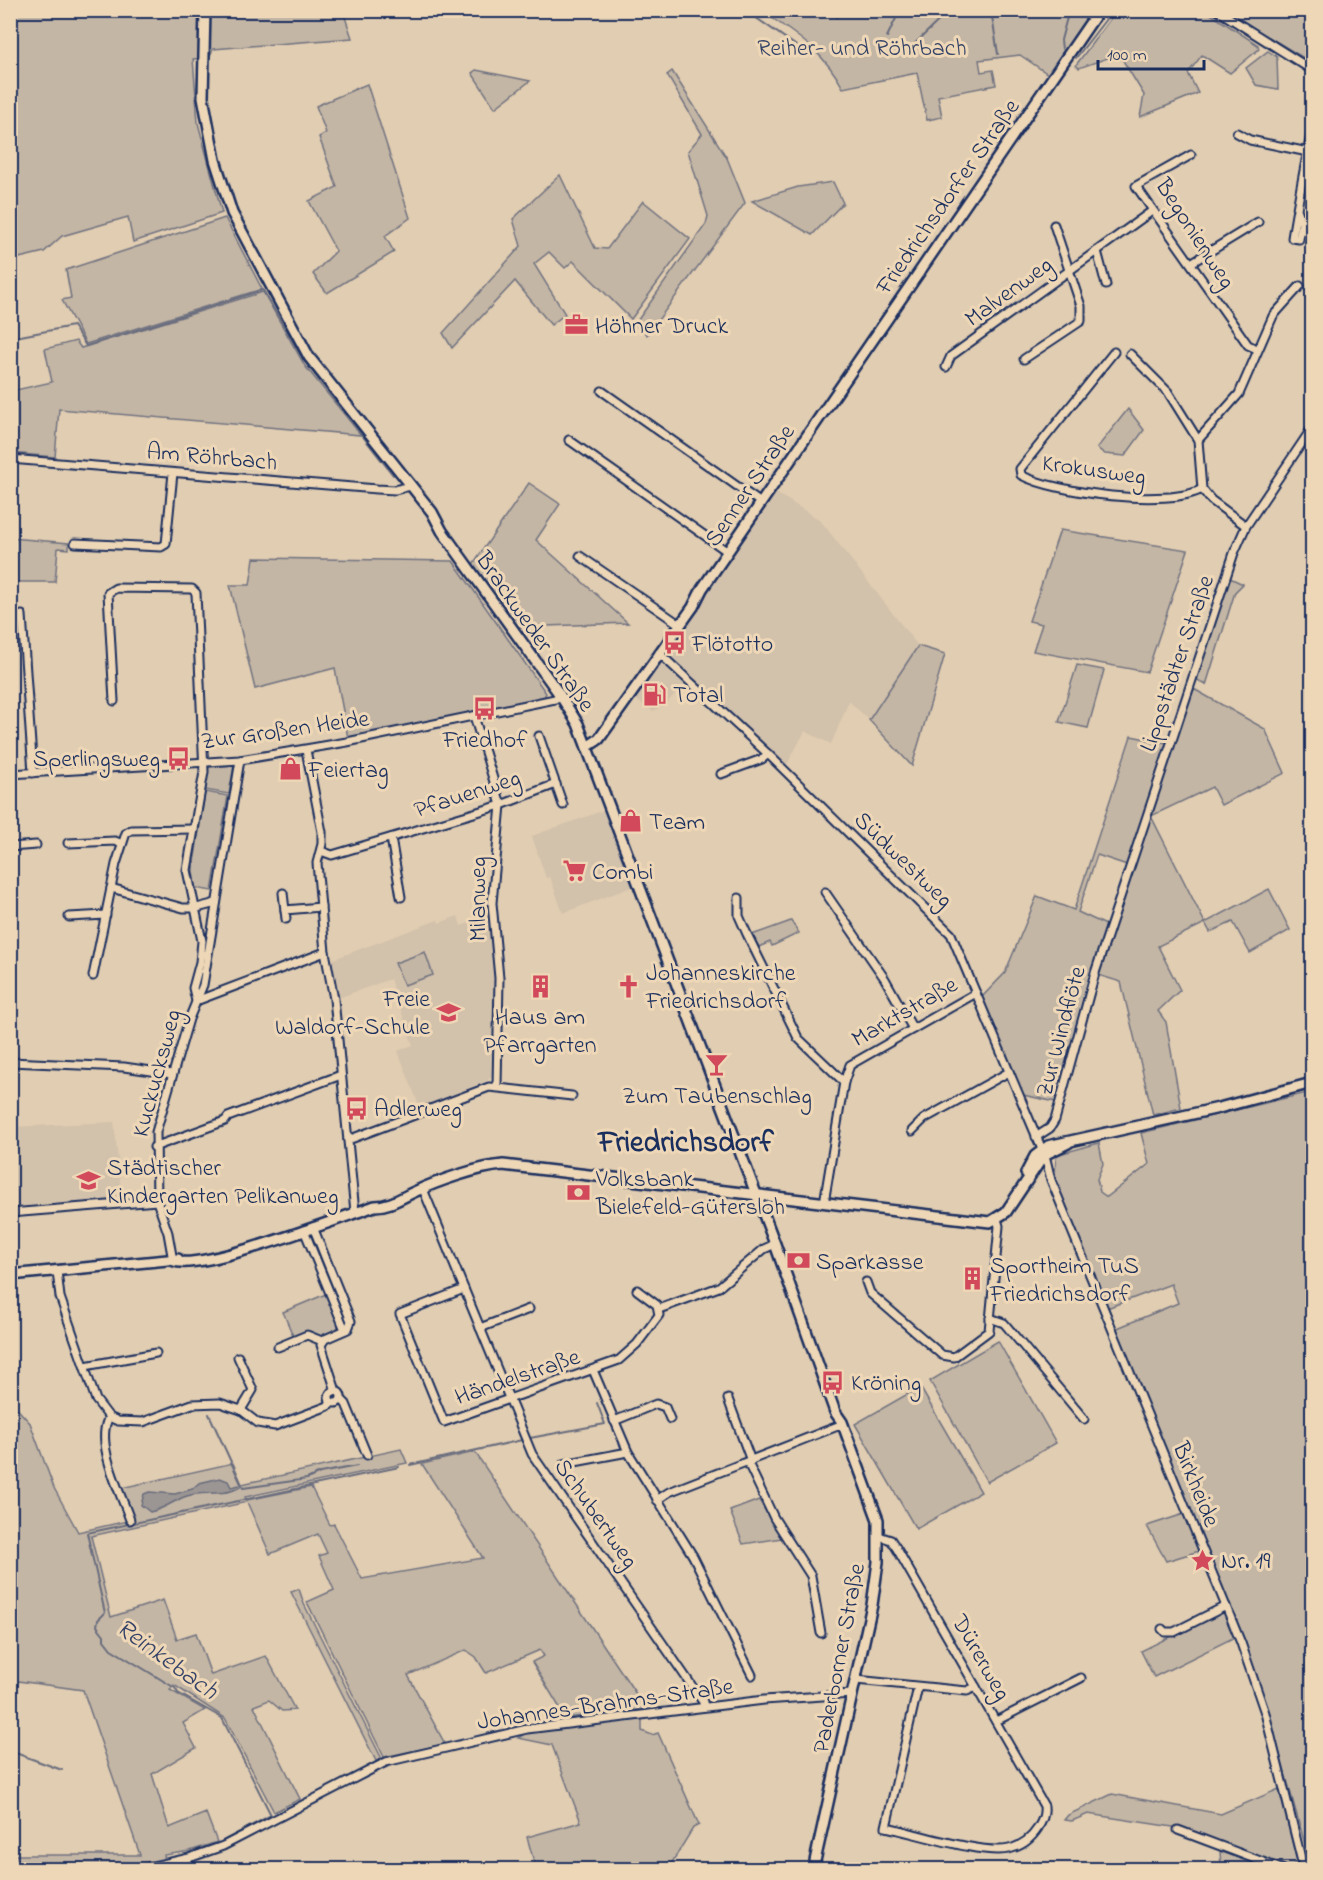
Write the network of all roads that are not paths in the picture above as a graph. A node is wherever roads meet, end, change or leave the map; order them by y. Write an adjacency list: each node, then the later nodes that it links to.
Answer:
1 (205, 10): 30 (main road, Brackweder Straße)
2 (1099, 10): 24 (main road, Friedrichsdorfer Straße)
3 (1217, 10): 4 (street)
4 (1312, 70)
5 (1312, 129): 7 (street)
6 (1237, 133): 7 (street)
7 (1308, 152): 9 (street)
8 (1191, 155): 10 (street, Begonienweg)
9 (1297, 209)
10 (1152, 211): 13 (street, Malvenweg); 14 (street, Begonienweg)
11 (1258, 222): 14 (street)
12 (1054, 225): 15 (street)
13 (1097, 251): 15 (street, Malvenweg); 16 (street)
14 (1191, 263): 18 (street, Begonienweg)
15 (1068, 272): 21 (street); 22 (street, Malvenweg)
16 (1106, 285)
17 (1300, 286): 18 (street)
18 (1257, 349): 27 (street)
19 (1114, 352): 31 (street, Krokusweg)
20 (1130, 354): 27 (street)
21 (1024, 358)
22 (946, 367)
23 (602, 391): 32 (street)
24 (829, 404): 32 (main road, Senner Straße)
25 (1312, 428): 33 (street, Lippstädter Straße)
26 (569, 440): 35 (street)
27 (1198, 440): 31 (street)
28 (10, 459): 29 (street, Am Röhrbach)
29 (173, 472): 30 (street, Am Röhrbach); 34 (street)
30 (413, 489): 40 (main road, Brackweder Straße)
31 (1202, 489): 33 (street)
32 (761, 503): 35 (main road, Senner Straße)
33 (1246, 526): 74 (street, Lippstädter Straße)
34 (75, 543)
35 (728, 552): 38 (main road, Senner Straße)
36 (580, 556): 38 (street)
37 (22, 615): 49 (street)
38 (679, 623): 39 (main road, Senner Straße)
39 (658, 653): 44 (main road, Senner Straße); 46 (street, Südwestweg)
40 (560, 695): 42 (street, Zur Großen Heide); 44 (main road, Brackweder Straße)
41 (114, 701): 48 (street)
42 (474, 716): 45 (street, Zur Großen Heide); 54 (street, Milanweg)
43 (539, 736): 52 (street, Pfauenweg)
44 (587, 747): 94 (main road, Brackweder Straße)
45 (306, 750): 47 (street, Zur Großen Heide); 61 (street)
46 (768, 754): 51 (street); 77 (street, Südwestweg)
47 (240, 759): 48 (street, Zur Großen Heide); 67 (street, Kuckucksweg)
48 (204, 761): 49 (street, Zur Großen Heide); 55 (street, Kuckucksweg)
49 (33, 773): 50 (street, Zur Großen Heide)
50 (10, 774)
51 (721, 774)
52 (556, 784): 53 (street, Pfauenweg); 54 (street, Pfauenweg)
53 (563, 804)
54 (501, 805): 56 (street, Pfauenweg); 86 (street, Milanweg)
55 (194, 829): 58 (street); 69 (street, Kuckucksweg)
56 (390, 838): 61 (street, Pfauenweg); 65 (street, Pfauenweg)
57 (68, 843): 58 (street)
58 (122, 844): 62 (street)
59 (36, 845): 60 (street)
60 (10, 847)
61 (321, 851): 68 (street)
62 (111, 888): 69 (street); 71 (street)
63 (825, 892): 79 (street)
64 (284, 893): 70 (street)
65 (401, 897)
66 (739, 897): 84 (street)
67 (216, 903): 69 (street); 78 (street, Kuckucksweg)
68 (321, 907): 70 (street); 75 (street)
69 (197, 909): 78 (street, Kuckucksweg)
70 (285, 910): 73 (street)
71 (106, 915): 72 (street); 76 (street)
72 (69, 917)
73 (286, 919)
74 (1110, 927): 89 (street, Zur Windflöte)
75 (325, 952): 78 (street); 83 (street)
76 (93, 976)
77 (976, 993): 79 (street, Marktstraße); 81 (street, Südwestweg)
78 (196, 1001): 82 (street, Kuckucksweg)
79 (913, 1029): 84 (street, Marktstraße)
80 (10, 1062): 82 (street)
81 (1009, 1072): 88 (street); 89 (street, Südwestweg)
82 (172, 1074): 91 (street, Kuckucksweg)
83 (341, 1075): 90 (street); 91 (street)
84 (844, 1082): 96 (street, Marktstraße)
85 (1312, 1083): 92 (main road)
86 (497, 1087): 87 (street); 90 (street)
87 (572, 1096)
88 (912, 1131)
89 (1036, 1137): 92 (street, Südwestweg)
90 (348, 1140): 97 (street)
91 (154, 1147): 95 (street, Kuckucksweg)
92 (1043, 1152): 99 (main road); 136 (street, Birkheide)
93 (423, 1189): 94 (main road); 97 (main road); 106 (street, Schubertweg)
94 (755, 1195): 96 (main road); 101 (main road, Paderborner Straße)
95 (157, 1202): 98 (street); 102 (street, Kuckucksweg)
96 (824, 1203): 99 (main road)
97 (355, 1212): 100 (main road)
98 (10, 1213)
99 (997, 1219): 110 (street)
100 (308, 1228): 102 (main road); 112 (street)
101 (775, 1244): 109 (street); 128 (main road, Paderborner Straße)
102 (173, 1261): 103 (main road)
103 (57, 1271): 104 (main road); 116 (street)
104 (10, 1275)
105 (866, 1282): 110 (street)
106 (464, 1289): 111 (street, Schubertweg); 119 (street, Händelstraße)
107 (637, 1290): 109 (street)
108 (529, 1309): 111 (street)
109 (659, 1310): 117 (street, Händelstraße)
110 (990, 1318): 126 (street)
111 (480, 1328): 119 (street, Schubertweg)
112 (322, 1341): 113 (street); 118 (street)
113 (278, 1347)
114 (156, 1353): 116 (street)
115 (238, 1357): 123 (street)
116 (85, 1366): 124 (street)
117 (593, 1370): 119 (street, Händelstraße); 127 (street)
118 (336, 1391): 120 (street); 122 (street)
119 (509, 1398): 145 (street, Schubertweg)
120 (341, 1399): 122 (street); 130 (street)
121 (728, 1399): 131 (street)
122 (331, 1402): 123 (street)
123 (242, 1410): 124 (street)
124 (109, 1417): 134 (street)
125 (670, 1419): 127 (street)
126 (1084, 1419)
127 (614, 1421): 129 (street)
128 (842, 1423): 131 (street); 135 (main road, Paderborner Straße)
129 (628, 1452): 132 (street); 133 (street)
130 (368, 1455)
131 (750, 1462): 133 (street); 138 (street)
132 (564, 1464)
133 (657, 1500): 139 (street)
134 (130, 1520)
135 (879, 1536): 141 (main road, Paderborner Straße); 143 (street, Dürerweg)
136 (1226, 1606): 137 (street); 151 (street, Birkheide)
137 (1162, 1629)
138 (821, 1633)
139 (752, 1676)
140 (1081, 1678): 146 (street)
141 (856, 1680): 142 (street); 144 (main road, Paderborner Straße)
142 (918, 1687): 143 (street); 146 (street, Dürerweg)
143 (976, 1687): 146 (street, Dürerweg)
144 (852, 1694): 145 (street, Johannes-Brahms-Straße); 149 (main road, Paderborner Straße)
145 (704, 1707): 148 (street, Johannes-Brahms-Straße)
146 (996, 1721)
147 (1179, 1830): 150 (street)
148 (136, 1869)
149 (813, 1869)
150 (1284, 1869)
151 (1304, 1869)

